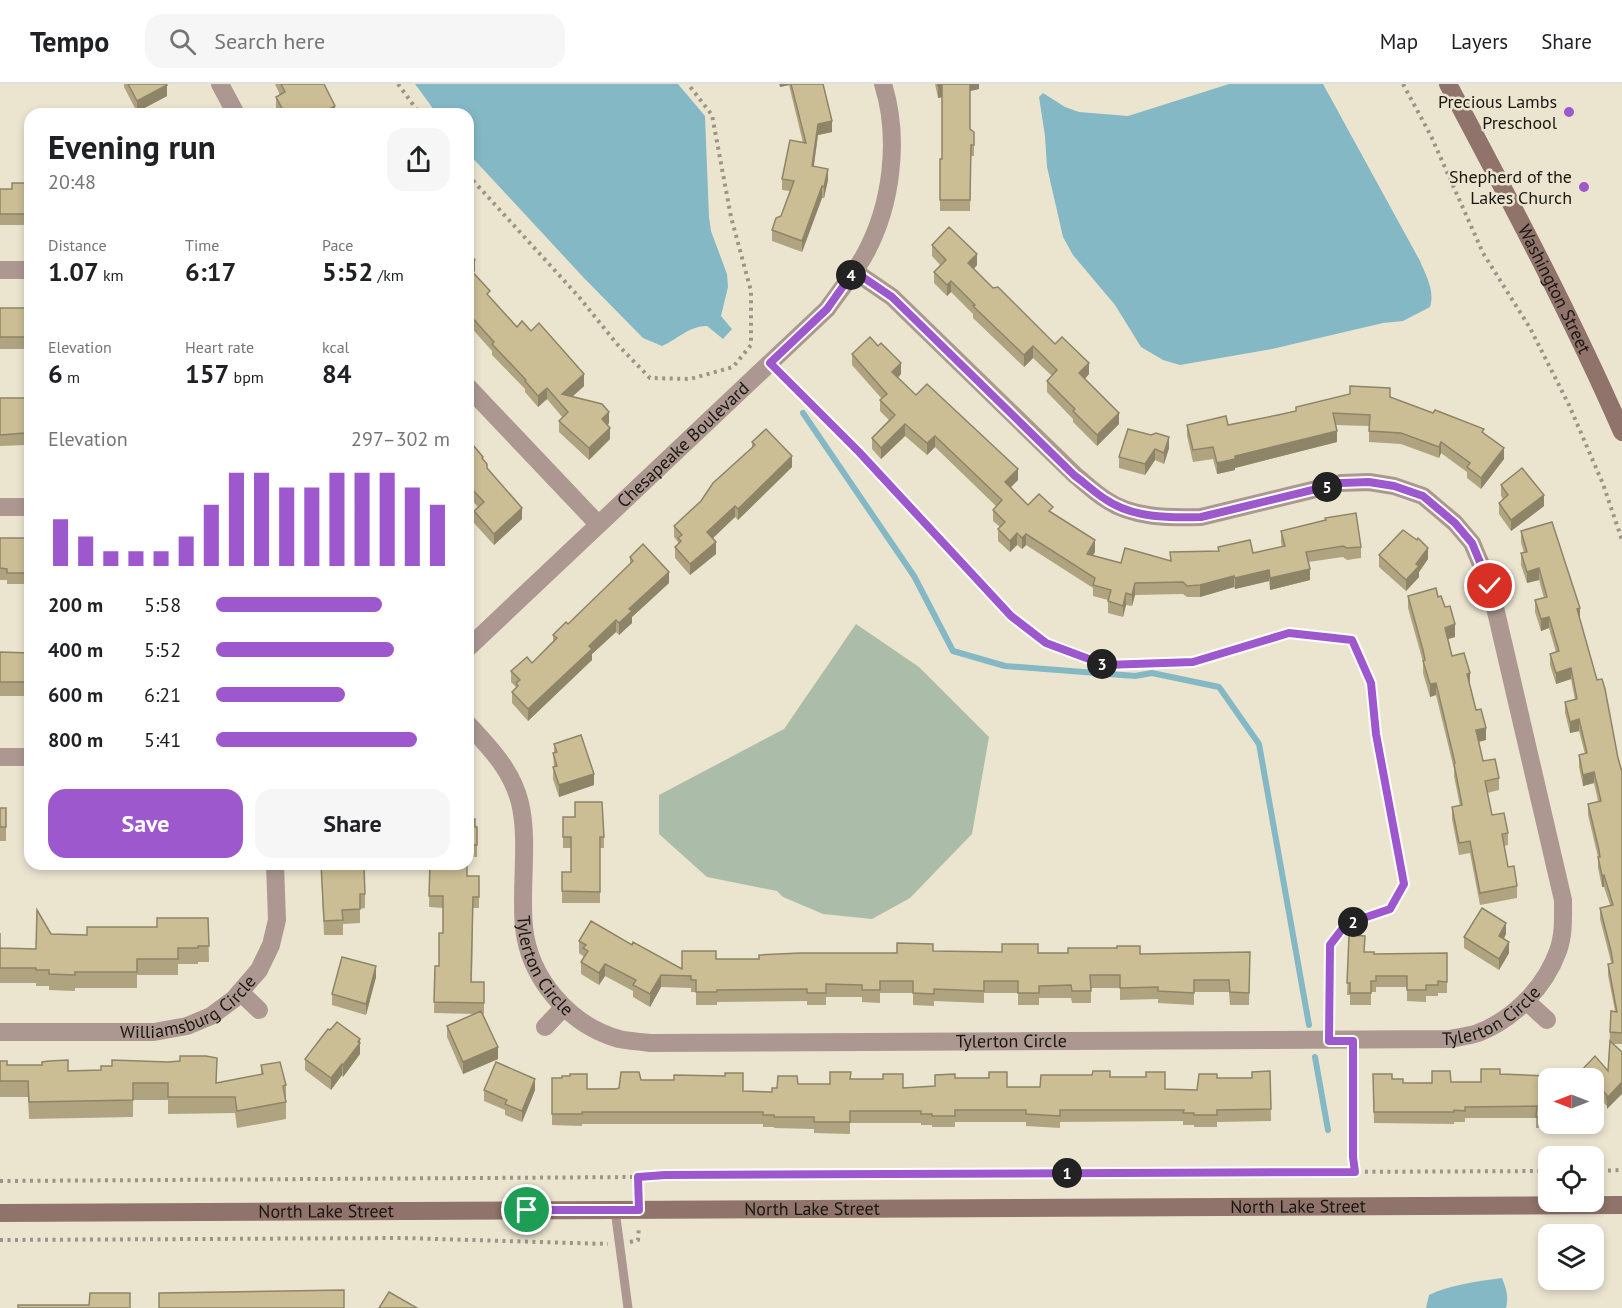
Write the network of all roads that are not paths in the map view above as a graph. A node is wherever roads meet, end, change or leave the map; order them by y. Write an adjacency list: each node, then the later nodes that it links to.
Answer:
1 (220, 84): 4 (street)
2 (883, 84): 7 (street, Chesapeake Boulevard)
3 (1448, 84): 9 (street, Washington Street)
4 (233, 108)
5 (0, 270): 6 (street)
6 (24, 270)
7 (854, 271): 12 (street, Chesapeake Boulevard); 19 (street, Tylerton Circle)
8 (474, 393): 12 (street)
9 (1622, 432)
10 (0, 507): 11 (street)
11 (24, 507)
12 (598, 524): 13 (street, Chesapeake Boulevard)
13 (474, 642)
14 (474, 730): 20 (street, Tylerton Circle)
15 (0, 757): 16 (street)
16 (24, 757)
17 (275, 870): 18 (street, Williamsburg Circle)
18 (240, 992): 21 (street); 24 (street, Williamsburg Circle)
19 (1526, 1001): 20 (street, Tylerton Circle); 22 (street)
20 (564, 1007): 23 (street)
21 (259, 1010)
22 (1547, 1020)
23 (545, 1027)
24 (0, 1032)
25 (1622, 1205): 26 (street, North Lake Street)
26 (615, 1210): 27 (street, North Lake Street); 28 (lane)
27 (0, 1213)
28 (628, 1308)

